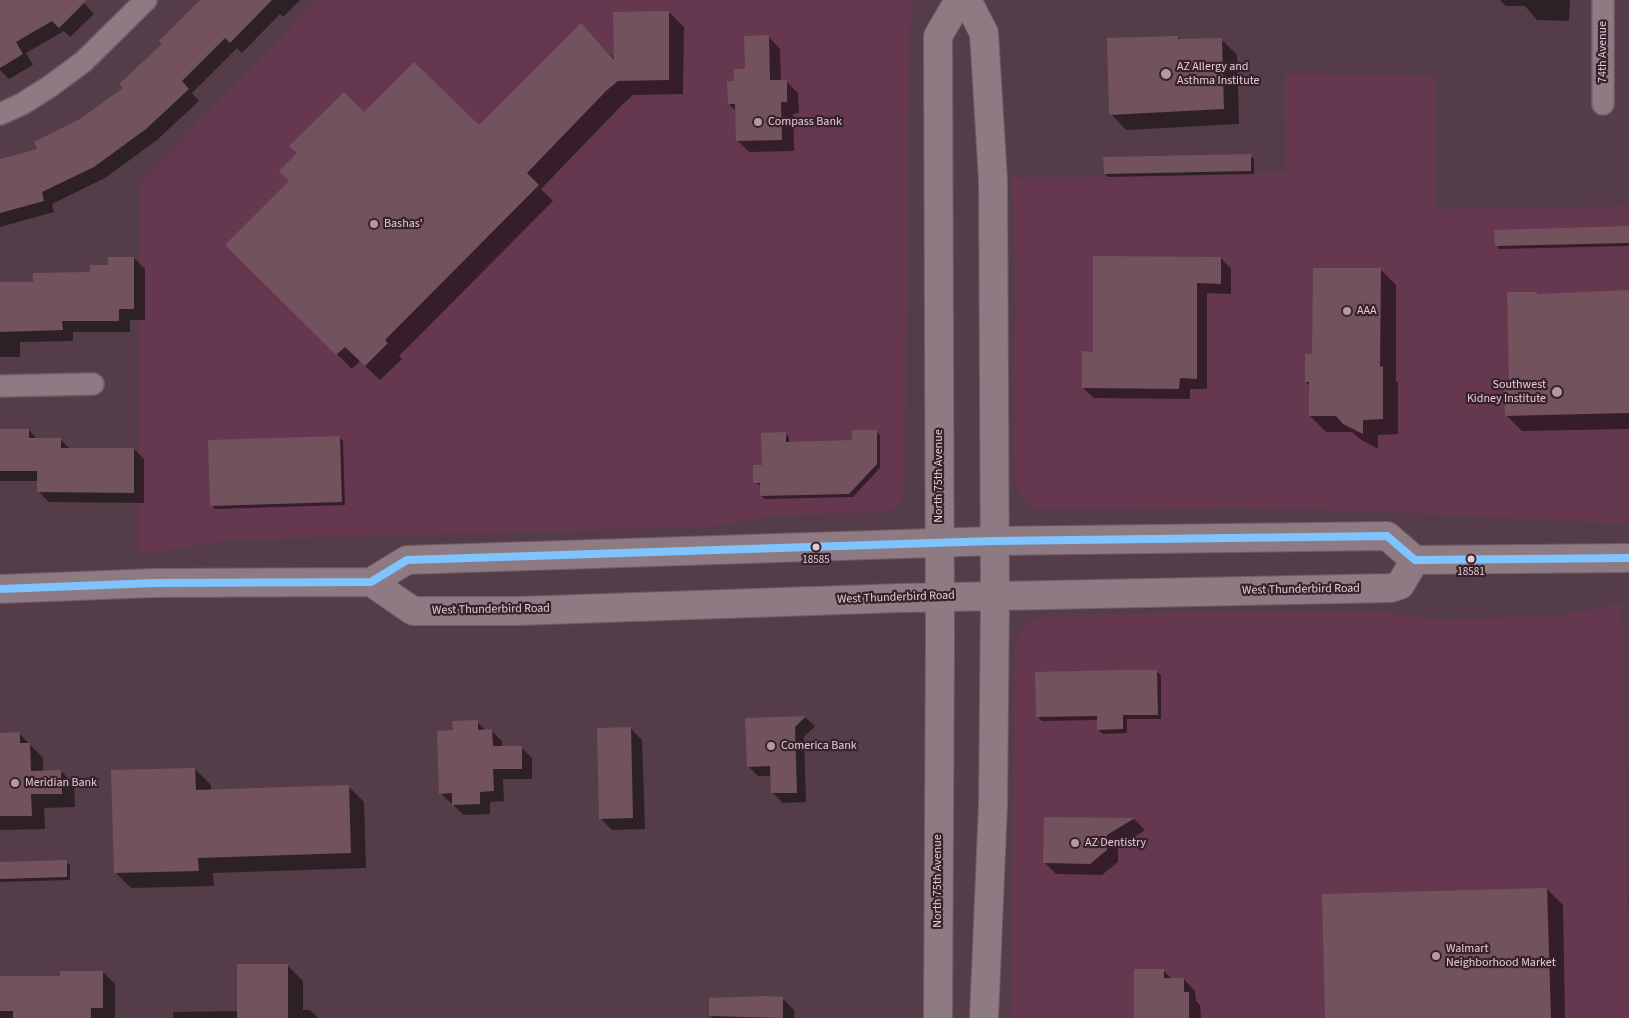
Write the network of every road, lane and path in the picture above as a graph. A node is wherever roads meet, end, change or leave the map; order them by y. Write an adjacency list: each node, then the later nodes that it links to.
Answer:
1 (146, 0): 6 (street)
2 (959, 0): 10 (main road, North 75th Avenue)
3 (967, 0): 9 (main road)
4 (1602, 0): 5 (street, 74th Avenue)
5 (1603, 104)
6 (0, 114)
7 (92, 384): 8 (street)
8 (0, 386)
9 (994, 540): 10 (main road); 12 (main road); 15 (main road)
10 (938, 542): 13 (main road); 16 (main road, North 75th Avenue)
11 (1629, 558): 12 (main road)
12 (1415, 560): 15 (main road, West Thunderbird Road)
13 (370, 582): 14 (main road); 16 (main road, West Thunderbird Road)
14 (0, 588)
15 (995, 596): 16 (main road, West Thunderbird Road); 18 (main road)
16 (940, 597): 17 (main road, North 75th Avenue)
17 (938, 1018)
18 (984, 1018)

